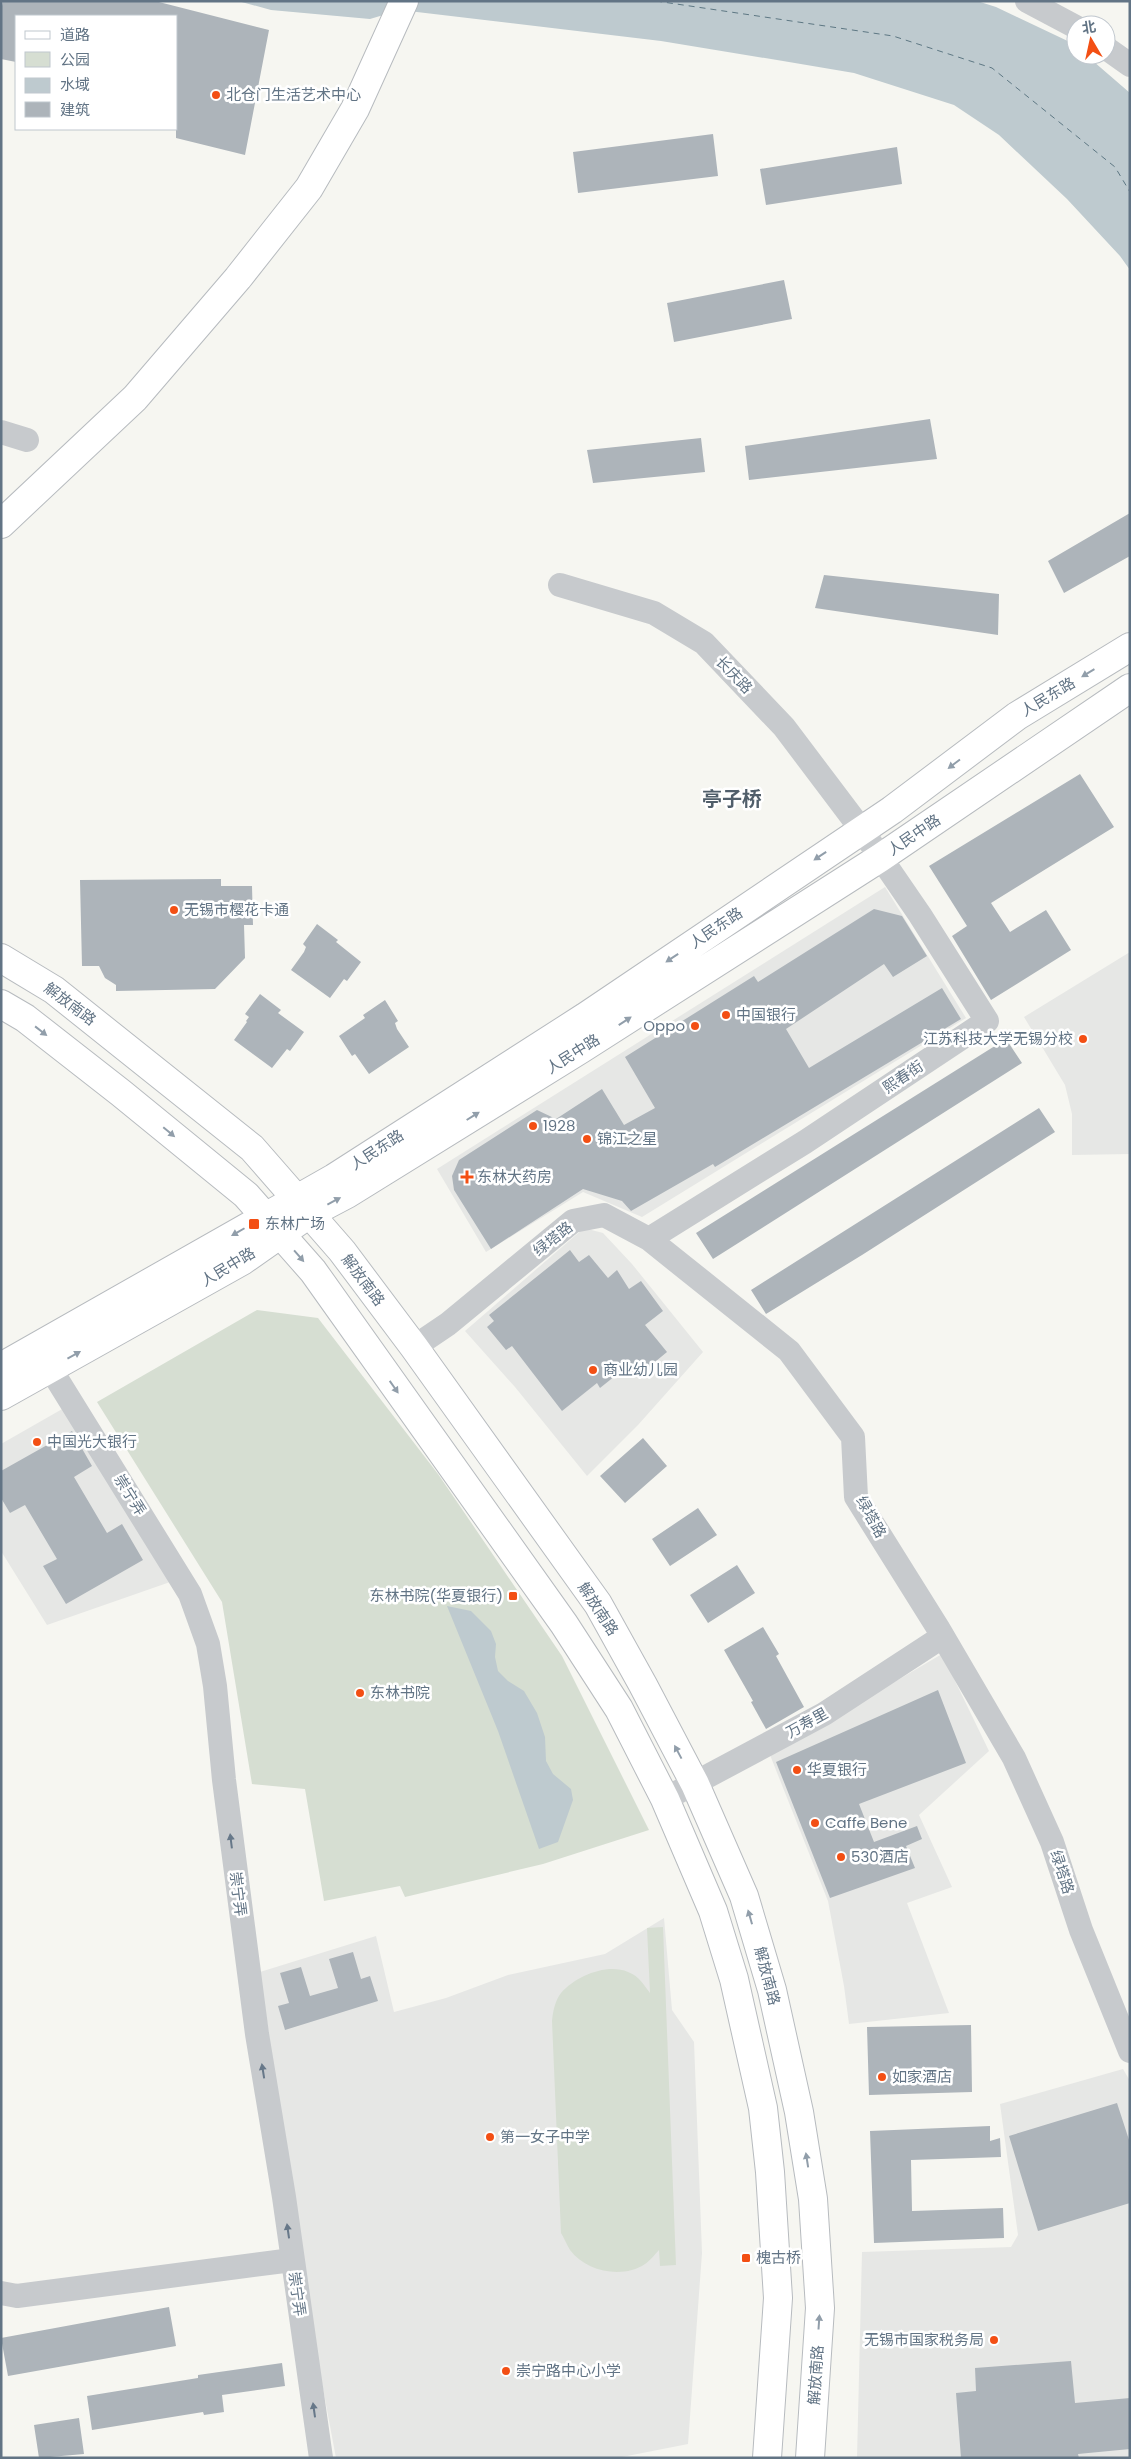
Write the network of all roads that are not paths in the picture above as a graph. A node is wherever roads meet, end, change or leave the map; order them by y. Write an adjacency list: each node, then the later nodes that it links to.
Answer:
1 (404, 1): 8 (main road)
2 (1027, 1): 3 (street)
3 (1066, 22)
4 (1116, 56): 5 (street)
5 (1130, 66)
6 (1, 432): 7 (street)
7 (27, 440)
8 (1, 524)
9 (560, 585): 12 (street, 长庆路)
10 (1130, 647): 12 (main road, 人民东路, one-way to 12)
11 (1130, 688): 13 (main road, 人民中路)
12 (861, 829): 13 (street, 熙春街); 16 (main road, 人民东路, one-way to 16)
13 (880, 858): 16 (main road, 人民中路, one-way to 13); 18 (street, 熙春街)
14 (1, 958): 16 (main road, 解放南路)
15 (1, 1004): 17 (main road, one-way to 17)
16 (302, 1206): 17 (main road, 人民中路); 19 (main road, 解放南路)
17 (272, 1225): 20 (main road, 人民中路, one-way to 20); 21 (main road, 人民中路, one-way to 17); 25 (main road, one-way to 25)
18 (649, 1239): 19 (street, 绿塔路); 23 (street, 绿塔路)
19 (414, 1347): 24 (main road, 解放南路, one-way to 19)
20 (1, 1367)
21 (50, 1368): 22 (main road, 人民中路); 27 (street, 崇宁弄, one-way to 21)
22 (1, 1396)
23 (942, 1637): 24 (street, 万寿里); 26 (street, 绿塔路)
24 (695, 1784): 25 (street, 万寿里); 31 (main road, 解放南路, one-way to 24)
25 (665, 1798): 30 (main road)
26 (1130, 2051)
27 (292, 2260): 28 (street); 29 (street, 崇宁弄, one-way to 27)
28 (1, 2293)
29 (321, 2458)
30 (767, 2458)
31 (810, 2458)

